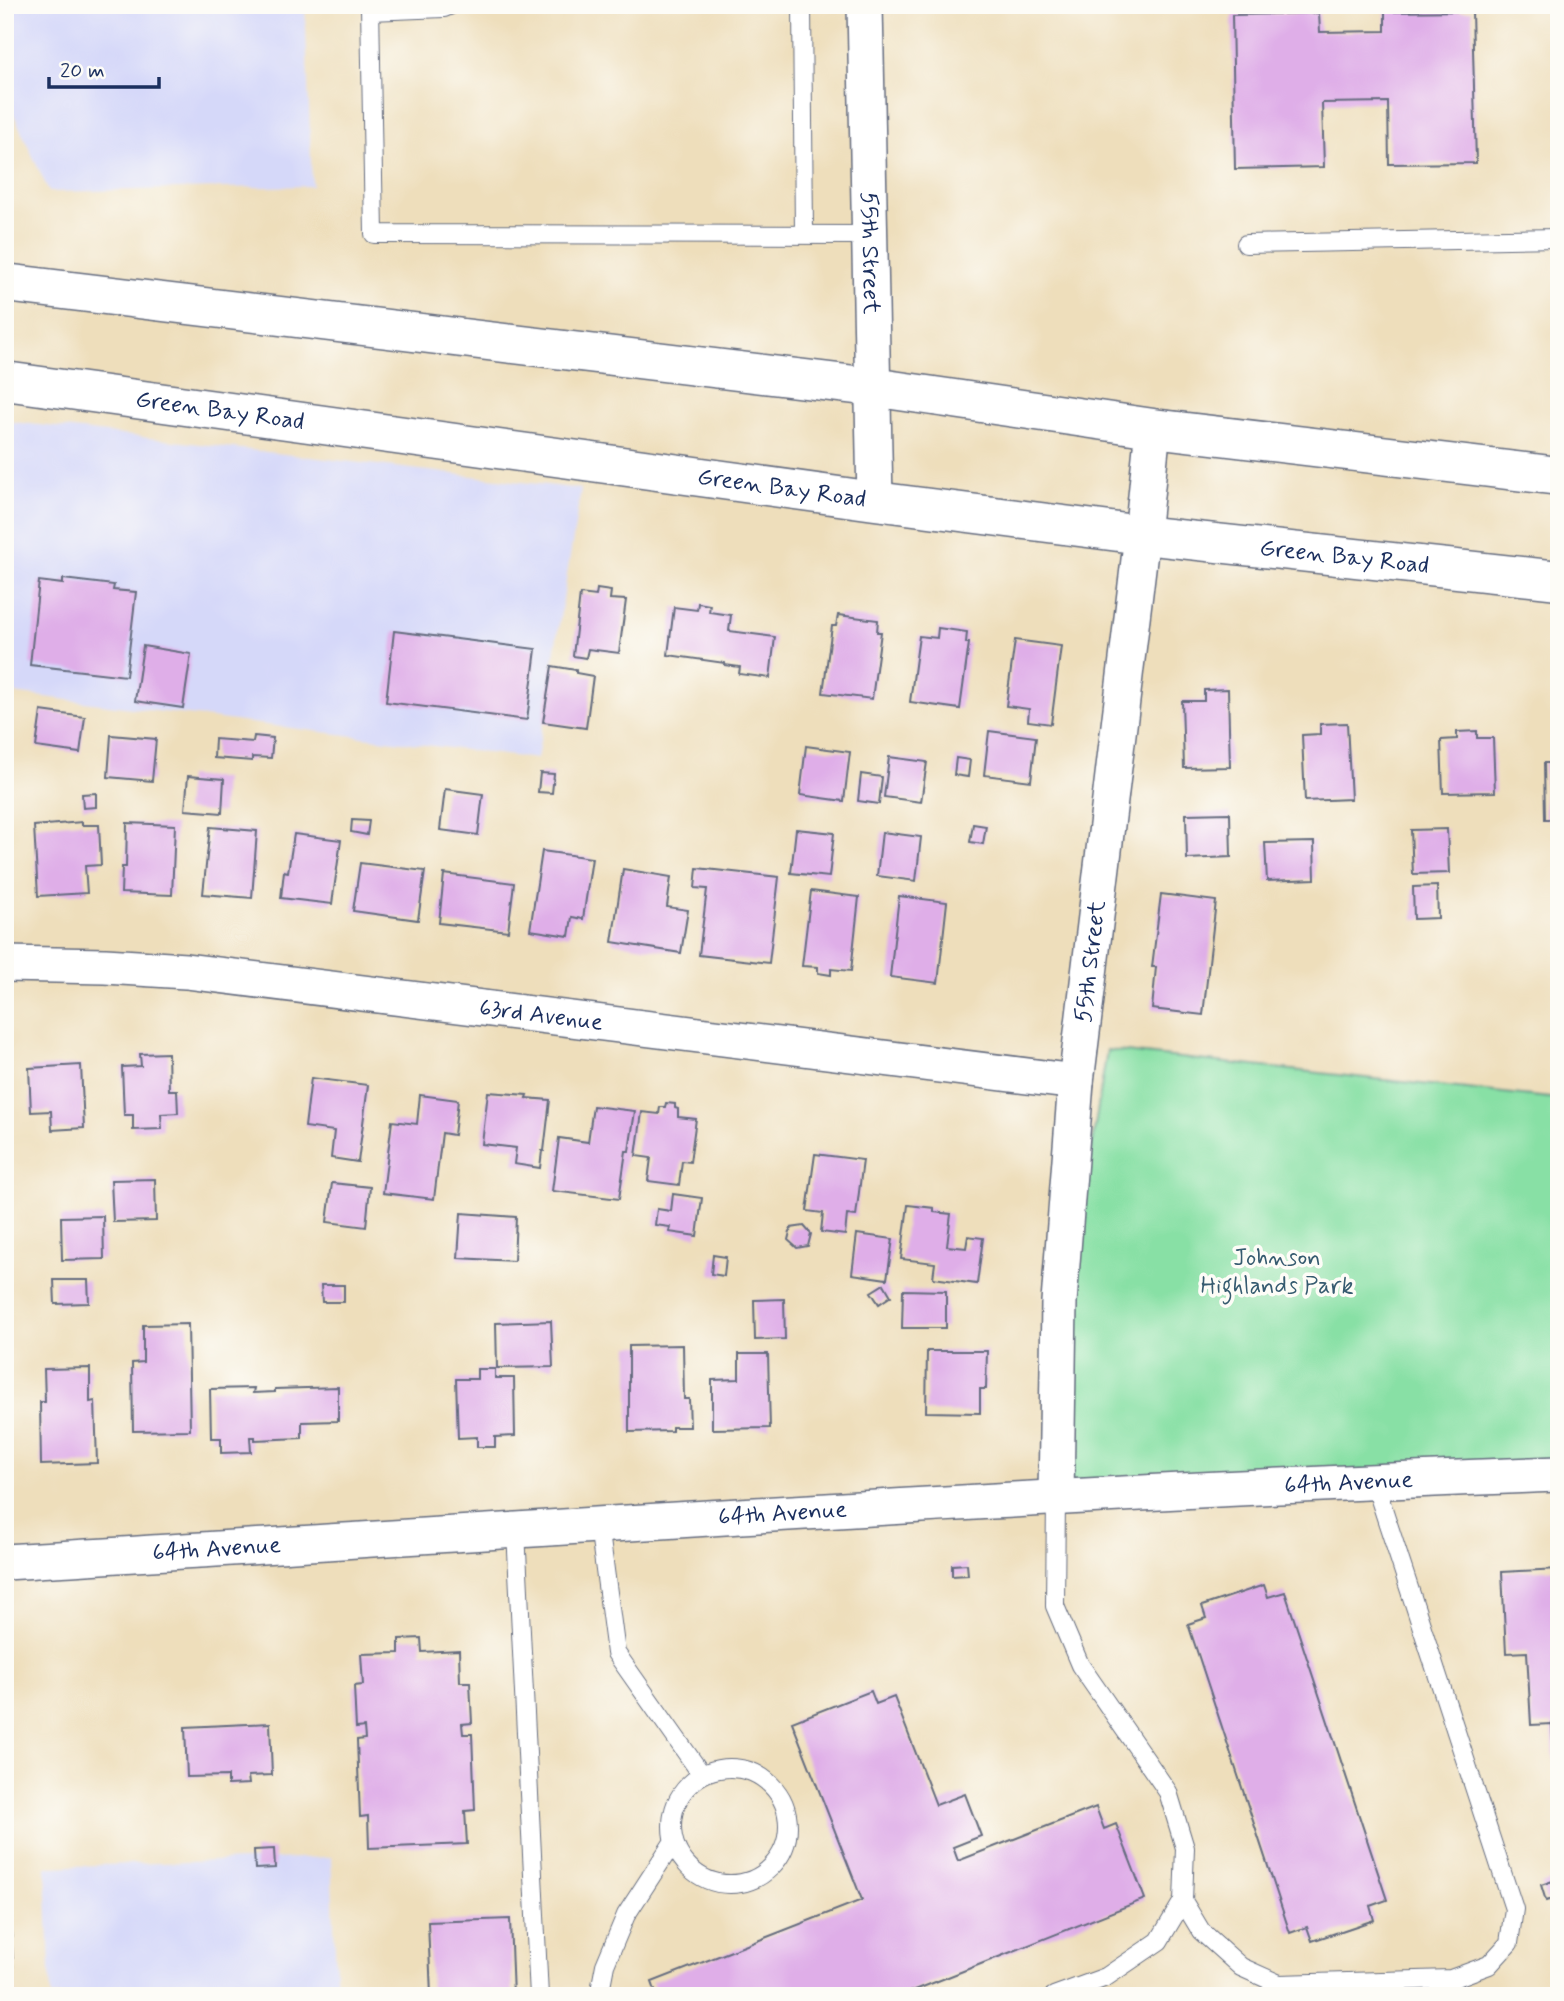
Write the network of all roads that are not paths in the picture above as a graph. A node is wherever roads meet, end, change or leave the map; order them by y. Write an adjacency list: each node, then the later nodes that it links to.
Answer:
1 (451, 5): 4 (lane)
2 (802, 5): 5 (lane)
3 (865, 5): 6 (street, 55th Street)
4 (370, 8): 5 (lane)
5 (804, 234): 6 (lane)
6 (870, 235): 11 (street, 55th Street)
7 (1559, 238): 8 (lane)
8 (1246, 244)
9 (5, 283): 11 (main road)
10 (5, 381): 14 (main road, Green Bay Road)
11 (872, 387): 12 (main road); 14 (street, 55th Street)
12 (1153, 428): 13 (main road); 15 (street, 55th Street)
13 (1559, 476)
14 (875, 501): 15 (main road, Green Bay Road)
15 (1142, 535): 16 (main road, Green Bay Road); 18 (street, 55th Street)
16 (1559, 580)
17 (5, 964): 18 (street, 63rd Avenue)
18 (1076, 1082): 21 (street, 55th Street)
19 (1559, 1474): 20 (street, 64th Avenue)
20 (1374, 1481): 21 (street, 64th Avenue); 27 (lane)
21 (1056, 1497): 22 (street, 64th Avenue); 27 (lane)
22 (599, 1525): 23 (street, 64th Avenue); 25 (lane)
23 (516, 1531): 24 (street, 64th Avenue); 28 (lane)
24 (5, 1562)
25 (702, 1775): 26 (lane); 26 (lane)
26 (674, 1841): 29 (lane)
27 (1183, 1901): 30 (lane)
28 (539, 1996)
29 (599, 1996)
30 (1054, 1996)

